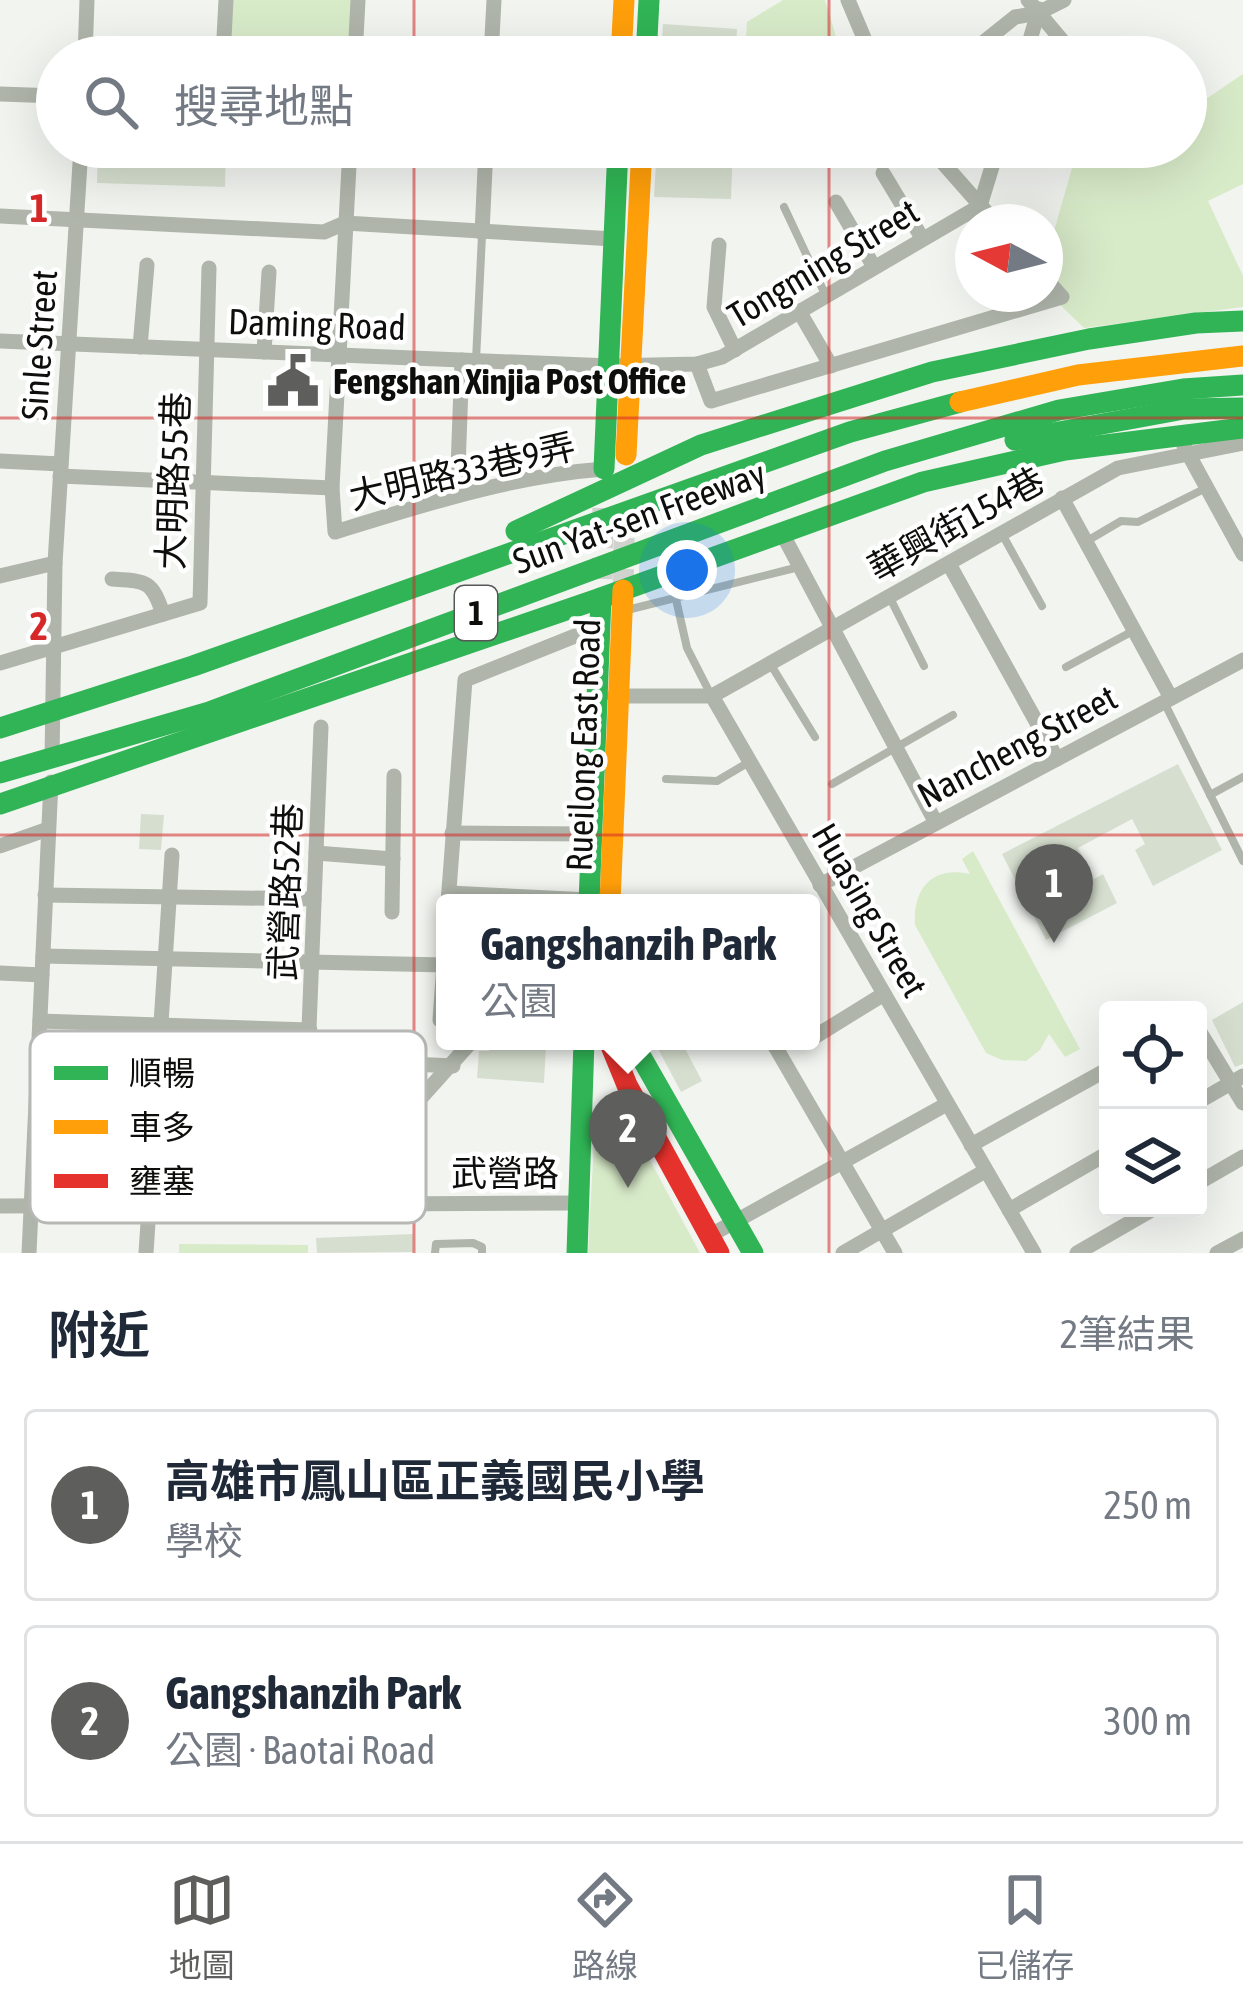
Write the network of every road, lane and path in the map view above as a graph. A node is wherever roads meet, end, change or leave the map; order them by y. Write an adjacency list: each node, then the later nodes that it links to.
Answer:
1 (88, 0): 10 (street)
2 (226, 0): 11 (street)
3 (358, 0): 12 (street)
4 (494, 0): 13 (street)
5 (624, 0): 14 (main road)
6 (649, 0): 15 (main road)
7 (848, 0): 16 (street)
8 (1064, 0): 9 (street)
9 (1036, 4): 17 (street); 18 (street); 19 (street)
10 (86, 36)
11 (225, 36)
12 (356, 36)
13 (492, 36)
14 (622, 36)
15 (647, 36)
16 (863, 36)
17 (991, 36)
18 (1029, 36)
19 (1060, 36)
20 (0, 94): 21 (street)
21 (36, 95)
22 (80, 168): 35 (street, Sinle Street)
23 (349, 168): 37 (street)
24 (485, 168): 38 (street)
25 (617, 168): 40 (main road)
26 (640, 168): 60 (main road)
27 (947, 168): 31 (street)
28 (992, 168): 32 (street)
29 (883, 173): 39 (street)
30 (836, 202): 43 (street)
31 (978, 204)
32 (981, 204)
33 (784, 207): 46 (lane)
34 (0, 216): 35 (street)
35 (77, 219): 37 (street); 51 (street, Sinle Street)
36 (955, 220): 39 (street, Tongming Street)
37 (346, 223): 38 (street); 56 (street)
38 (482, 233): 40 (street); 58 (lane)
39 (922, 238): 43 (street, Tongming Street)
40 (614, 239): 60 (main road)
41 (719, 245): 54 (street)
42 (147, 265): 52 (street)
43 (874, 267): 46 (street, Tongming Street)
44 (208, 268): 53 (street, 大明路55巷)
45 (269, 272): 55 (street)
46 (826, 295): 47 (street, Tongming Street)
47 (799, 311): 54 (street, Tongming Street); 61 (street)
48 (1012, 312): 61 (street)
49 (1243, 321): 92 (main road)
50 (0, 341): 51 (street, Daming Road)
51 (70, 345): 52 (street, Daming Road); 71 (street, Sinle Street)
52 (140, 347): 53 (street, Daming Road)
53 (207, 350): 55 (street, Daming Road); 72 (street, 大明路55巷)
54 (735, 350): 59 (street, Tongming Street)
55 (264, 352): 56 (street, Daming Road)
56 (338, 355): 58 (street, Daming Road); 73 (street)
57 (1243, 356): 92 (main road, Sun Yat-sen Freeway / 1)
58 (469, 360): 60 (street, Daming Road); 75 (street)
59 (697, 364): 60 (street, Tongming Street); 61 (street)
60 (621, 366): 67 (main road); 70 (main road)
61 (831, 366)
62 (1243, 385): 69 (main road, Sun Yat-sen Freeway / 1)
63 (1243, 408): 69 (main road)
64 (1243, 428): 65 (main road)
65 (1182, 443): 66 (street, 華興街154巷); 74 (street); 76 (street, 華興街154巷); 77 (main road)
66 (1243, 443)
67 (626, 455)
68 (0, 461): 71 (street)
69 (885, 461): 109 (main road, Sun Yat-sen Freeway / 1)
70 (604, 469): 75 (street, 大明路33巷9弄)
71 (61, 470): 72 (street); 81 (street, Sinle Street)
72 (202, 483): 73 (street); 91 (street, 大明路55巷)
73 (332, 488): 75 (street, 大明路33巷9弄)
74 (1206, 488): 79 (lane); 80 (street)
75 (457, 495)
76 (1062, 498): 78 (street, 華興街154巷); 79 (street)
77 (783, 535): 83 (street); 89 (main road)
78 (1002, 535): 82 (street, 華興街154巷); 90 (lane)
79 (1086, 542): 95 (street)
80 (1243, 554)
81 (56, 563): 84 (street); 96 (street, Sinle Street)
82 (949, 564): 87 (street, 華興街154巷); 111 (street)
83 (799, 567): 86 (lane); 94 (street)
84 (0, 576)
85 (112, 579): 91 (street)
86 (675, 596): 89 (lane); 103 (lane)
87 (889, 597): 94 (street, 華興街154巷); 100 (lane)
88 (601, 598): 89 (main road); 93 (main road, Rueilong East Road); 119 (main road)
89 (622, 601): 93 (lane); 102 (main road, Rueilong East Road)
90 (1042, 606)
91 (163, 614): 96 (street, 大明路55巷)
92 (302, 625): 107 (main road, Sun Yat-sen Freeway / 1)
93 (600, 626): 102 (main road, Rueilong East Road); 122 (street)
94 (832, 628): 99 (street, 華興街154巷); 110 (street)
95 (1134, 630): 101 (lane); 104 (street)
96 (52, 646): 98 (street, 大明路55巷); 109 (street, Sinle Street)
97 (1243, 660): 104 (street, Nancheng Street)
98 (0, 663)
99 (771, 663): 103 (street, 華興街154巷); 108 (lane)
100 (924, 666)
101 (1066, 667)
102 (608, 696): 103 (street); 123 (main road, Rueilong East Road); 131 (main road, Rueilong East Road)
103 (712, 696): 112 (street, Huasing Street)
104 (1168, 700): 111 (street, Nancheng Street); 118 (lane)
105 (953, 715): 110 (lane)
106 (322, 727): 125 (street, 武營路52巷)
107 (0, 728)
108 (815, 737)
109 (58, 747): 113 (main road, Sun Yat-sen Freeway / 1); 121 (street, Sinle Street)
110 (895, 747): 117 (lane); 120 (street)
111 (1057, 759): 120 (street, Nancheng Street)
112 (749, 762): 116 (lane); 129 (street, Huasing Street)
113 (0, 773)
114 (394, 776): 127 (street)
115 (1243, 777): 118 (lane)
116 (666, 779)
117 (832, 784)
118 (1210, 795): 128 (lane)
119 (0, 805)
120 (936, 823): 129 (street, Nancheng Street)
121 (48, 830): 124 (street); 133 (street, Sinle Street)
122 (452, 832): 123 (street); 130 (street)
123 (592, 834): 132 (main road, Rueilong East Road)
124 (0, 846)
125 (316, 853): 127 (street); 135 (street, 武營路52巷)
126 (172, 855): 134 (street)
127 (393, 859): 136 (street)
128 (1243, 862)
129 (820, 885): 143 (street, Huasing Street)
130 (448, 894)
131 (596, 894)
132 (596, 894)
133 (46, 895): 134 (street); 137 (street, Sinle Street)
134 (169, 898): 135 (street); 138 (street)
135 (314, 899): 139 (street, 武營路52巷)
136 (392, 912)
137 (43, 956): 138 (street); 142 (street, Sinle Street)
138 (165, 957): 139 (street); 145 (street)
139 (314, 960): 140 (street); 146 (street, 武營路52巷)
140 (436, 965)
141 (0, 973): 142 (street)
142 (42, 975): 144 (street, Sinle Street)
143 (884, 994): 149 (street); 168 (street, Huasing Street)
144 (40, 1021): 145 (street); 147 (street, Sinle Street)
145 (160, 1025): 146 (street); 148 (street)
146 (310, 1030)
147 (40, 1031)
148 (160, 1031)
149 (820, 1034)
150 (1207, 1041): 162 (street)
151 (465, 1050): 160 (street)
152 (584, 1050): 164 (main road)
153 (601, 1050): 164 (main road)
154 (610, 1050): 163 (main road)
155 (637, 1050): 179 (main road)
156 (777, 1050): 158 (street)
157 (794, 1050): 158 (street)
158 (782, 1058): 172 (street)
159 (426, 1066): 160 (street)
160 (453, 1066): 165 (street)
161 (1099, 1074): 169 (street)
162 (1237, 1079): 166 (street); 167 (street)
163 (627, 1084): 164 (main road); 184 (main road)
164 (585, 1090): 175 (main road)
165 (426, 1094)
166 (1207, 1097)
167 (1243, 1103)
168 (946, 1104): 169 (street, Huasing Street); 172 (street)
169 (971, 1145): 173 (street, Huasing Street)
170 (1243, 1157): 174 (street)
171 (1099, 1159): 177 (street)
172 (842, 1162): 179 (street); 182 (street)
173 (986, 1172): 177 (street, Huasing Street); 182 (street)
174 (1207, 1178)
175 (578, 1203): 176 (street, 武營路); 189 (main road)
176 (426, 1204)
177 (1009, 1210): 193 (street, Huasing Street)
178 (1139, 1217): 194 (street)
179 (734, 1220): 184 (street); 190 (main road)
180 (31, 1223): 185 (street, Sinle Street)
181 (147, 1223): 186 (street)
182 (882, 1231): 191 (street); 192 (street)
183 (1243, 1239): 195 (street)
184 (714, 1245)
185 (29, 1253)
186 (146, 1253)
187 (435, 1253): 188 (lane)
188 (482, 1253)
189 (577, 1253)
190 (753, 1253)
191 (843, 1253)
192 (895, 1253)
193 (1034, 1253)
194 (1077, 1253)
195 (1217, 1253)

